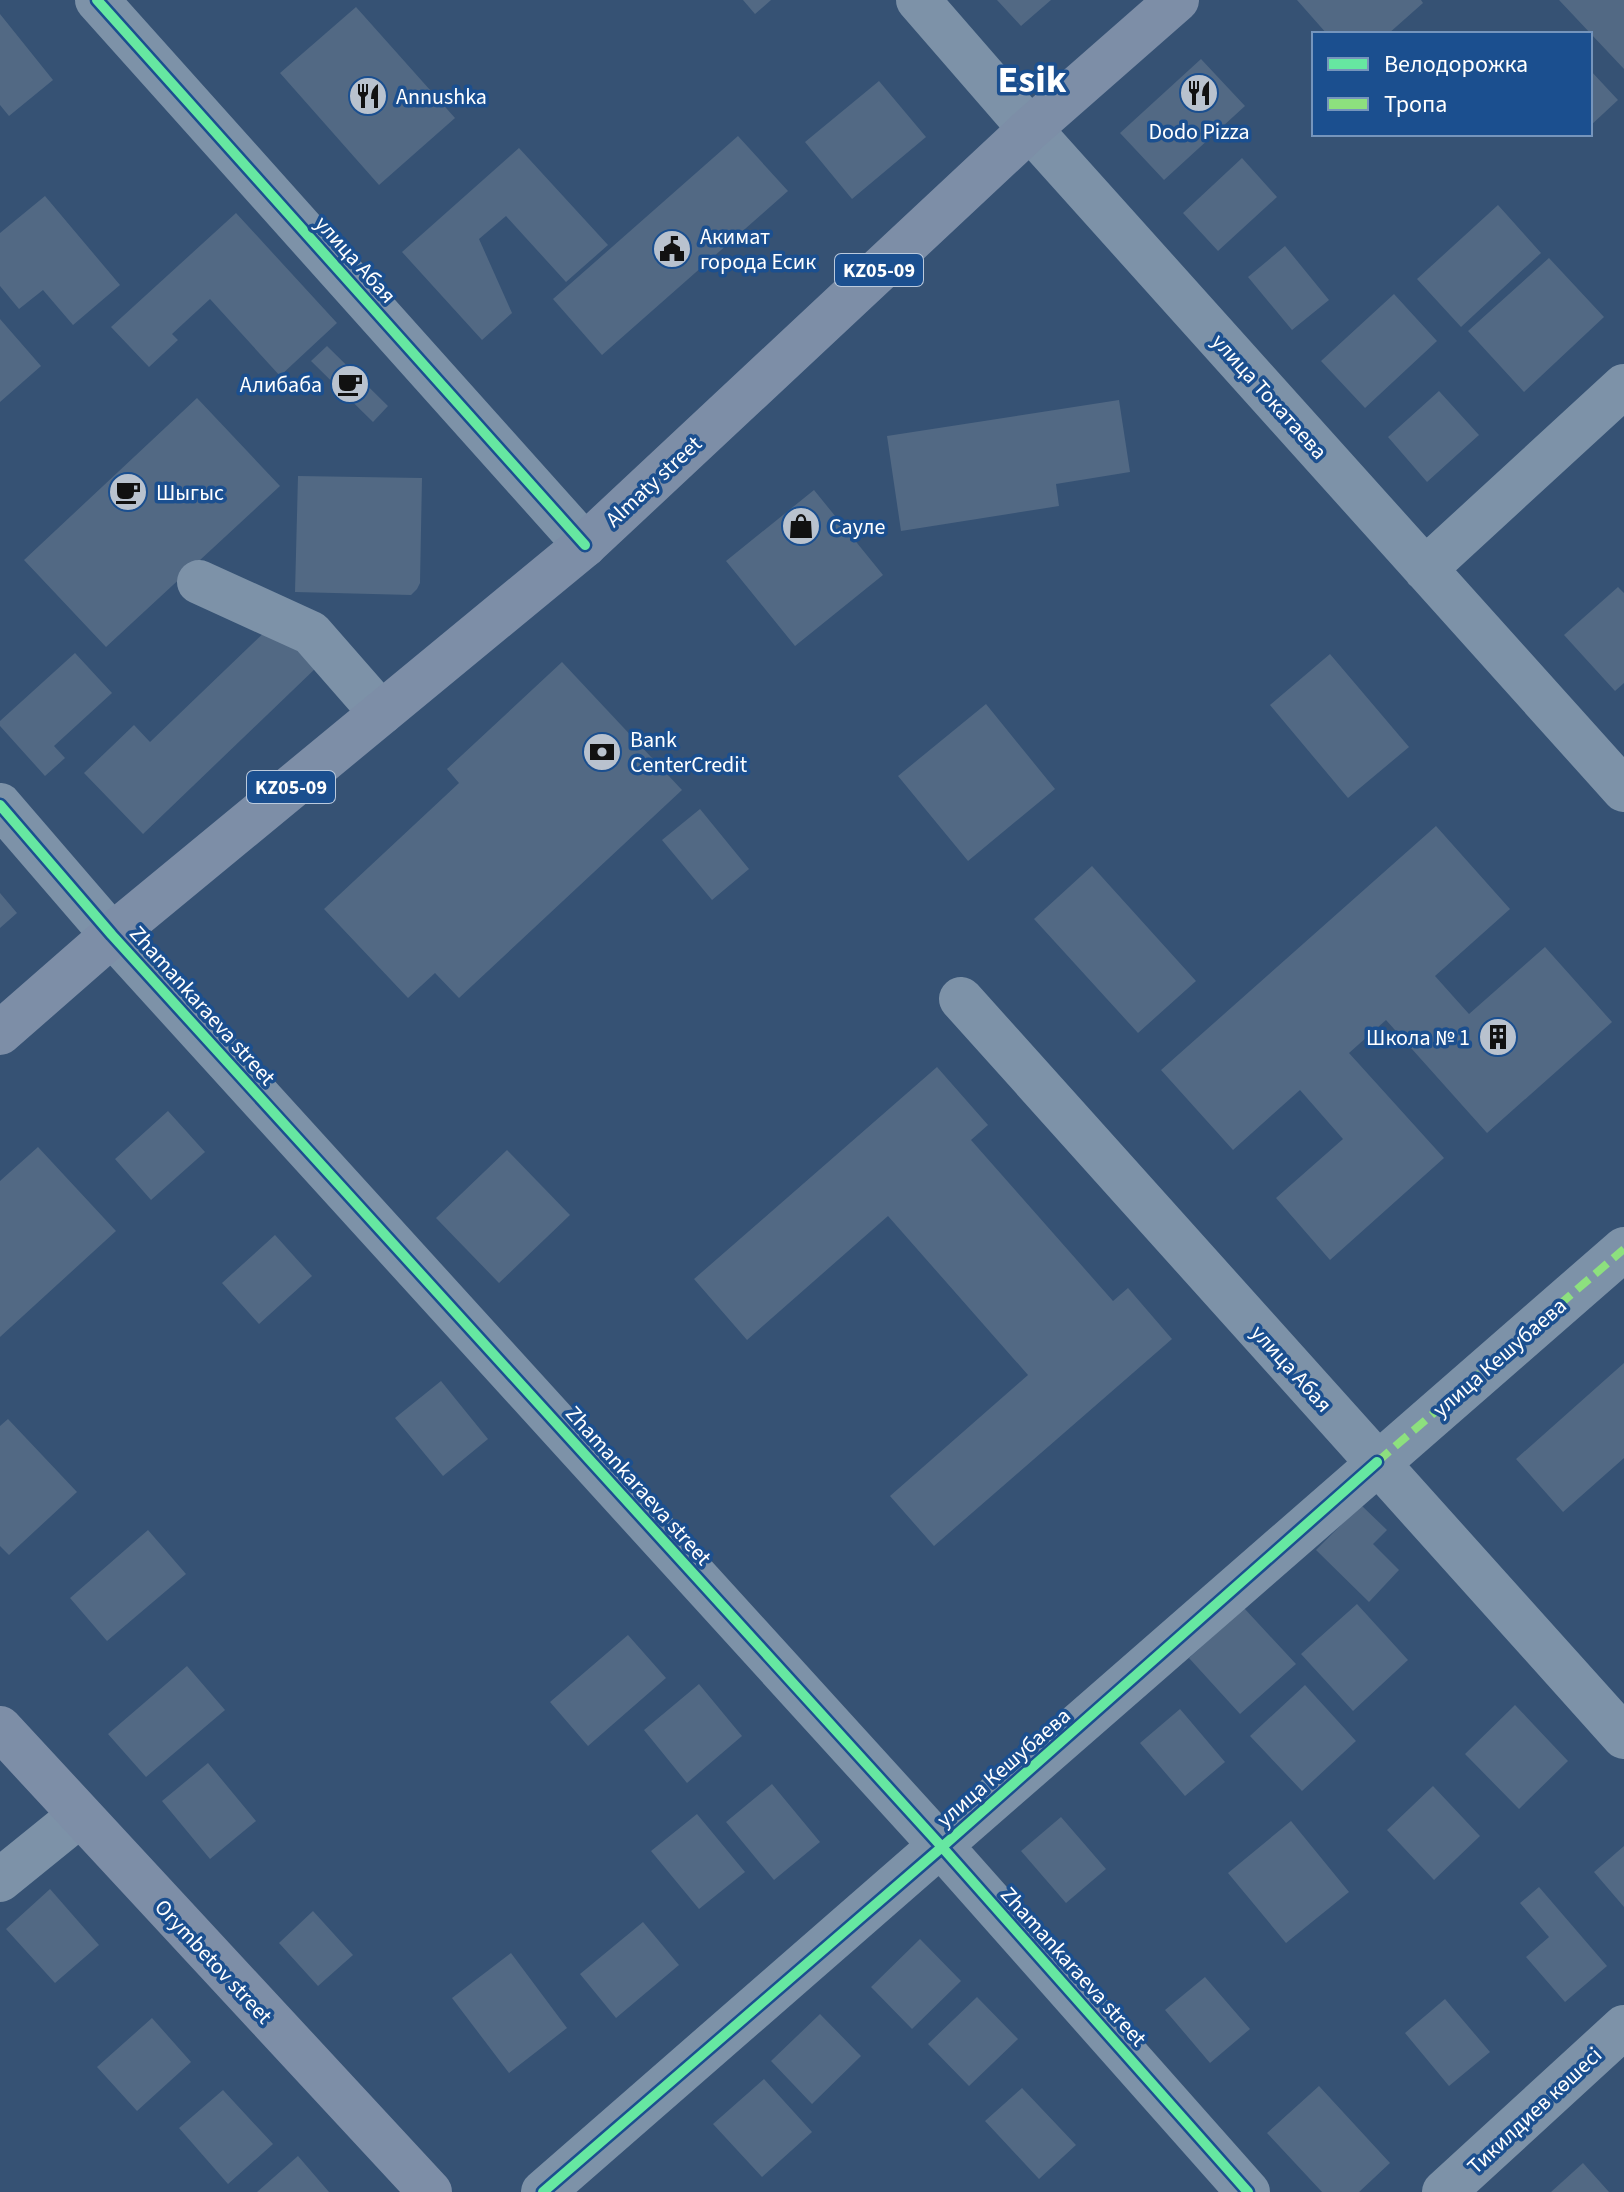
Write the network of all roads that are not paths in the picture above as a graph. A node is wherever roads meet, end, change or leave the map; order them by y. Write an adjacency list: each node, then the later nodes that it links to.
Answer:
1 (97, 0): 6 (street, улица Абая)
2 (918, 0): 4 (street, улица Токатаева)
3 (1177, 0): 4 (main road, Almaty street / KZ05-09)
4 (1030, 129): 6 (main road, Almaty street / KZ05-09); 7 (street, улица Токатаева)
5 (1624, 386): 7 (street)
6 (585, 545): 9 (main road, Almaty street / KZ05-09)
7 (1425, 569): 10 (street, улица Токатаева)
8 (199, 582): 9 (street)
9 (381, 713): 12 (main road, Almaty street / KZ05-09)
10 (1624, 790)
11 (0, 805): 12 (street, Zhamankaraeva street)
12 (112, 935): 14 (main road, Almaty street / KZ05-09); 20 (street, Zhamankaraeva street)
13 (961, 999): 16 (street, улица Абая)
14 (0, 1033)
15 (1624, 1249): 16 (street, улица Кешубаева)
16 (1377, 1462): 18 (street, улица Абая); 20 (street, улица Кешубаева)
17 (0, 1728): 19 (main road, Orymbetov street)
18 (1624, 1737)
19 (79, 1816): 21 (street); 23 (main road, Orymbetov street)
20 (942, 1847): 24 (street, улица Кешубаева); 25 (street, Zhamankaraeva street)
21 (0, 1880)
22 (1624, 2027): 26 (street, Тикилдиев көшесі)
23 (430, 2192)
24 (543, 2192)
25 (1248, 2192)
26 (1444, 2192)

